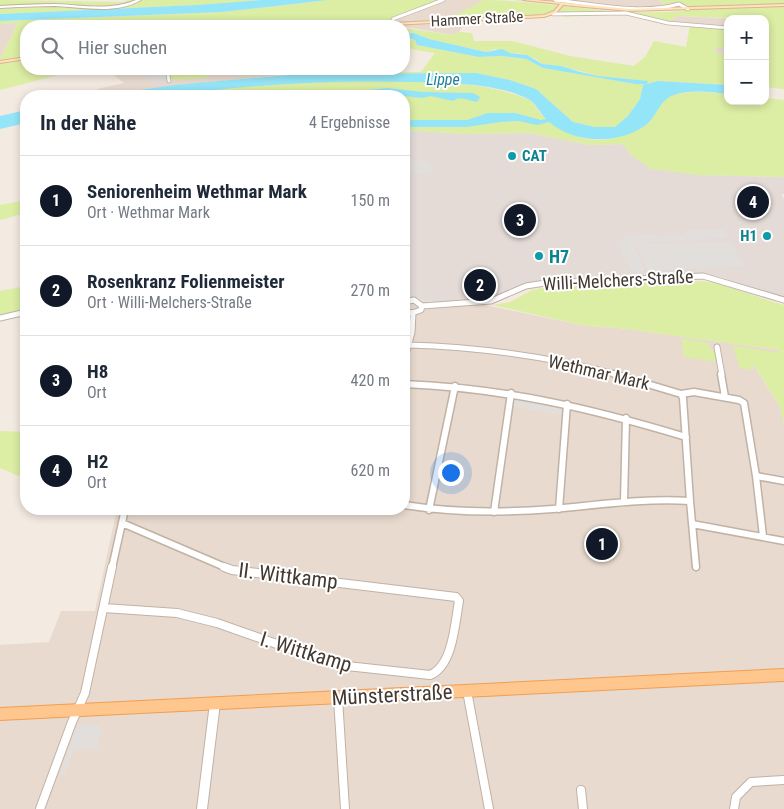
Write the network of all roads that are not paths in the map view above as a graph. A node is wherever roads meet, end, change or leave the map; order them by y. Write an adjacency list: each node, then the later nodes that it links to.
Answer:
1 (139, 0): 7 (street)
2 (442, 0): 10 (street)
3 (525, 0): 5 (main road)
4 (555, 0): 8 (street)
5 (562, 4): 8 (main road); 9 (main road)
6 (784, 5): 8 (main road)
7 (0, 8)
8 (688, 9)
9 (553, 14): 11 (main road, Hammer Straße); 12 (street)
10 (393, 20)
11 (410, 23)
12 (724, 28)
13 (20, 59): 14 (main road)
14 (0, 62)
15 (168, 75): 16 (street)
16 (169, 81)
17 (410, 300): 19 (street, Willi-Melchers-Straße)
18 (784, 300): 19 (street, Willi-Melchers-Straße)
19 (422, 306): 22 (street)
20 (410, 312): 22 (street)
21 (20, 313): 23 (street)
22 (413, 313): 24 (street)
23 (0, 318)
24 (410, 340)
25 (410, 345): 30 (street, Wethmar Mark)
26 (717, 347): 31 (street)
27 (410, 384): 28 (street)
28 (455, 386): 29 (street); 41 (street)
29 (511, 393): 32 (street); 42 (street)
30 (681, 394): 31 (street, Wethmar Mark); 34 (street)
31 (725, 398): 35 (street, Wethmar Mark)
32 (567, 404): 33 (street); 40 (street)
33 (626, 418): 34 (street); 38 (street)
34 (686, 437): 37 (street)
35 (756, 476): 36 (street); 46 (street)
36 (784, 481)
37 (690, 501): 38 (street); 45 (street)
38 (624, 502): 40 (street)
39 (410, 506): 41 (street)
40 (559, 509): 42 (street)
41 (429, 510): 42 (street)
42 (494, 512)
43 (124, 515): 44 (street)
44 (122, 523): 49 (street, II. Wittkamp); 50 (street)
45 (692, 524): 46 (street); 48 (street)
46 (764, 536): 47 (street)
47 (784, 541)
48 (696, 567)
49 (458, 604): 50 (street, I. Wittkamp)
50 (104, 608): 55 (street)
51 (784, 675): 52 (main road, Münsterstraße)
52 (467, 691): 53 (main road, Münsterstraße); 62 (street)
53 (338, 698): 54 (main road, Münsterstraße); 61 (street)
54 (215, 704): 55 (main road, Münsterstraße); 60 (street)
55 (77, 710): 56 (main road, Münsterstraße); 59 (street)
56 (0, 714)
57 (784, 780): 64 (street)
58 (581, 790): 63 (street)
59 (40, 809)
60 (202, 809)
61 (345, 809)
62 (489, 809)
63 (583, 809)
64 (734, 809)

